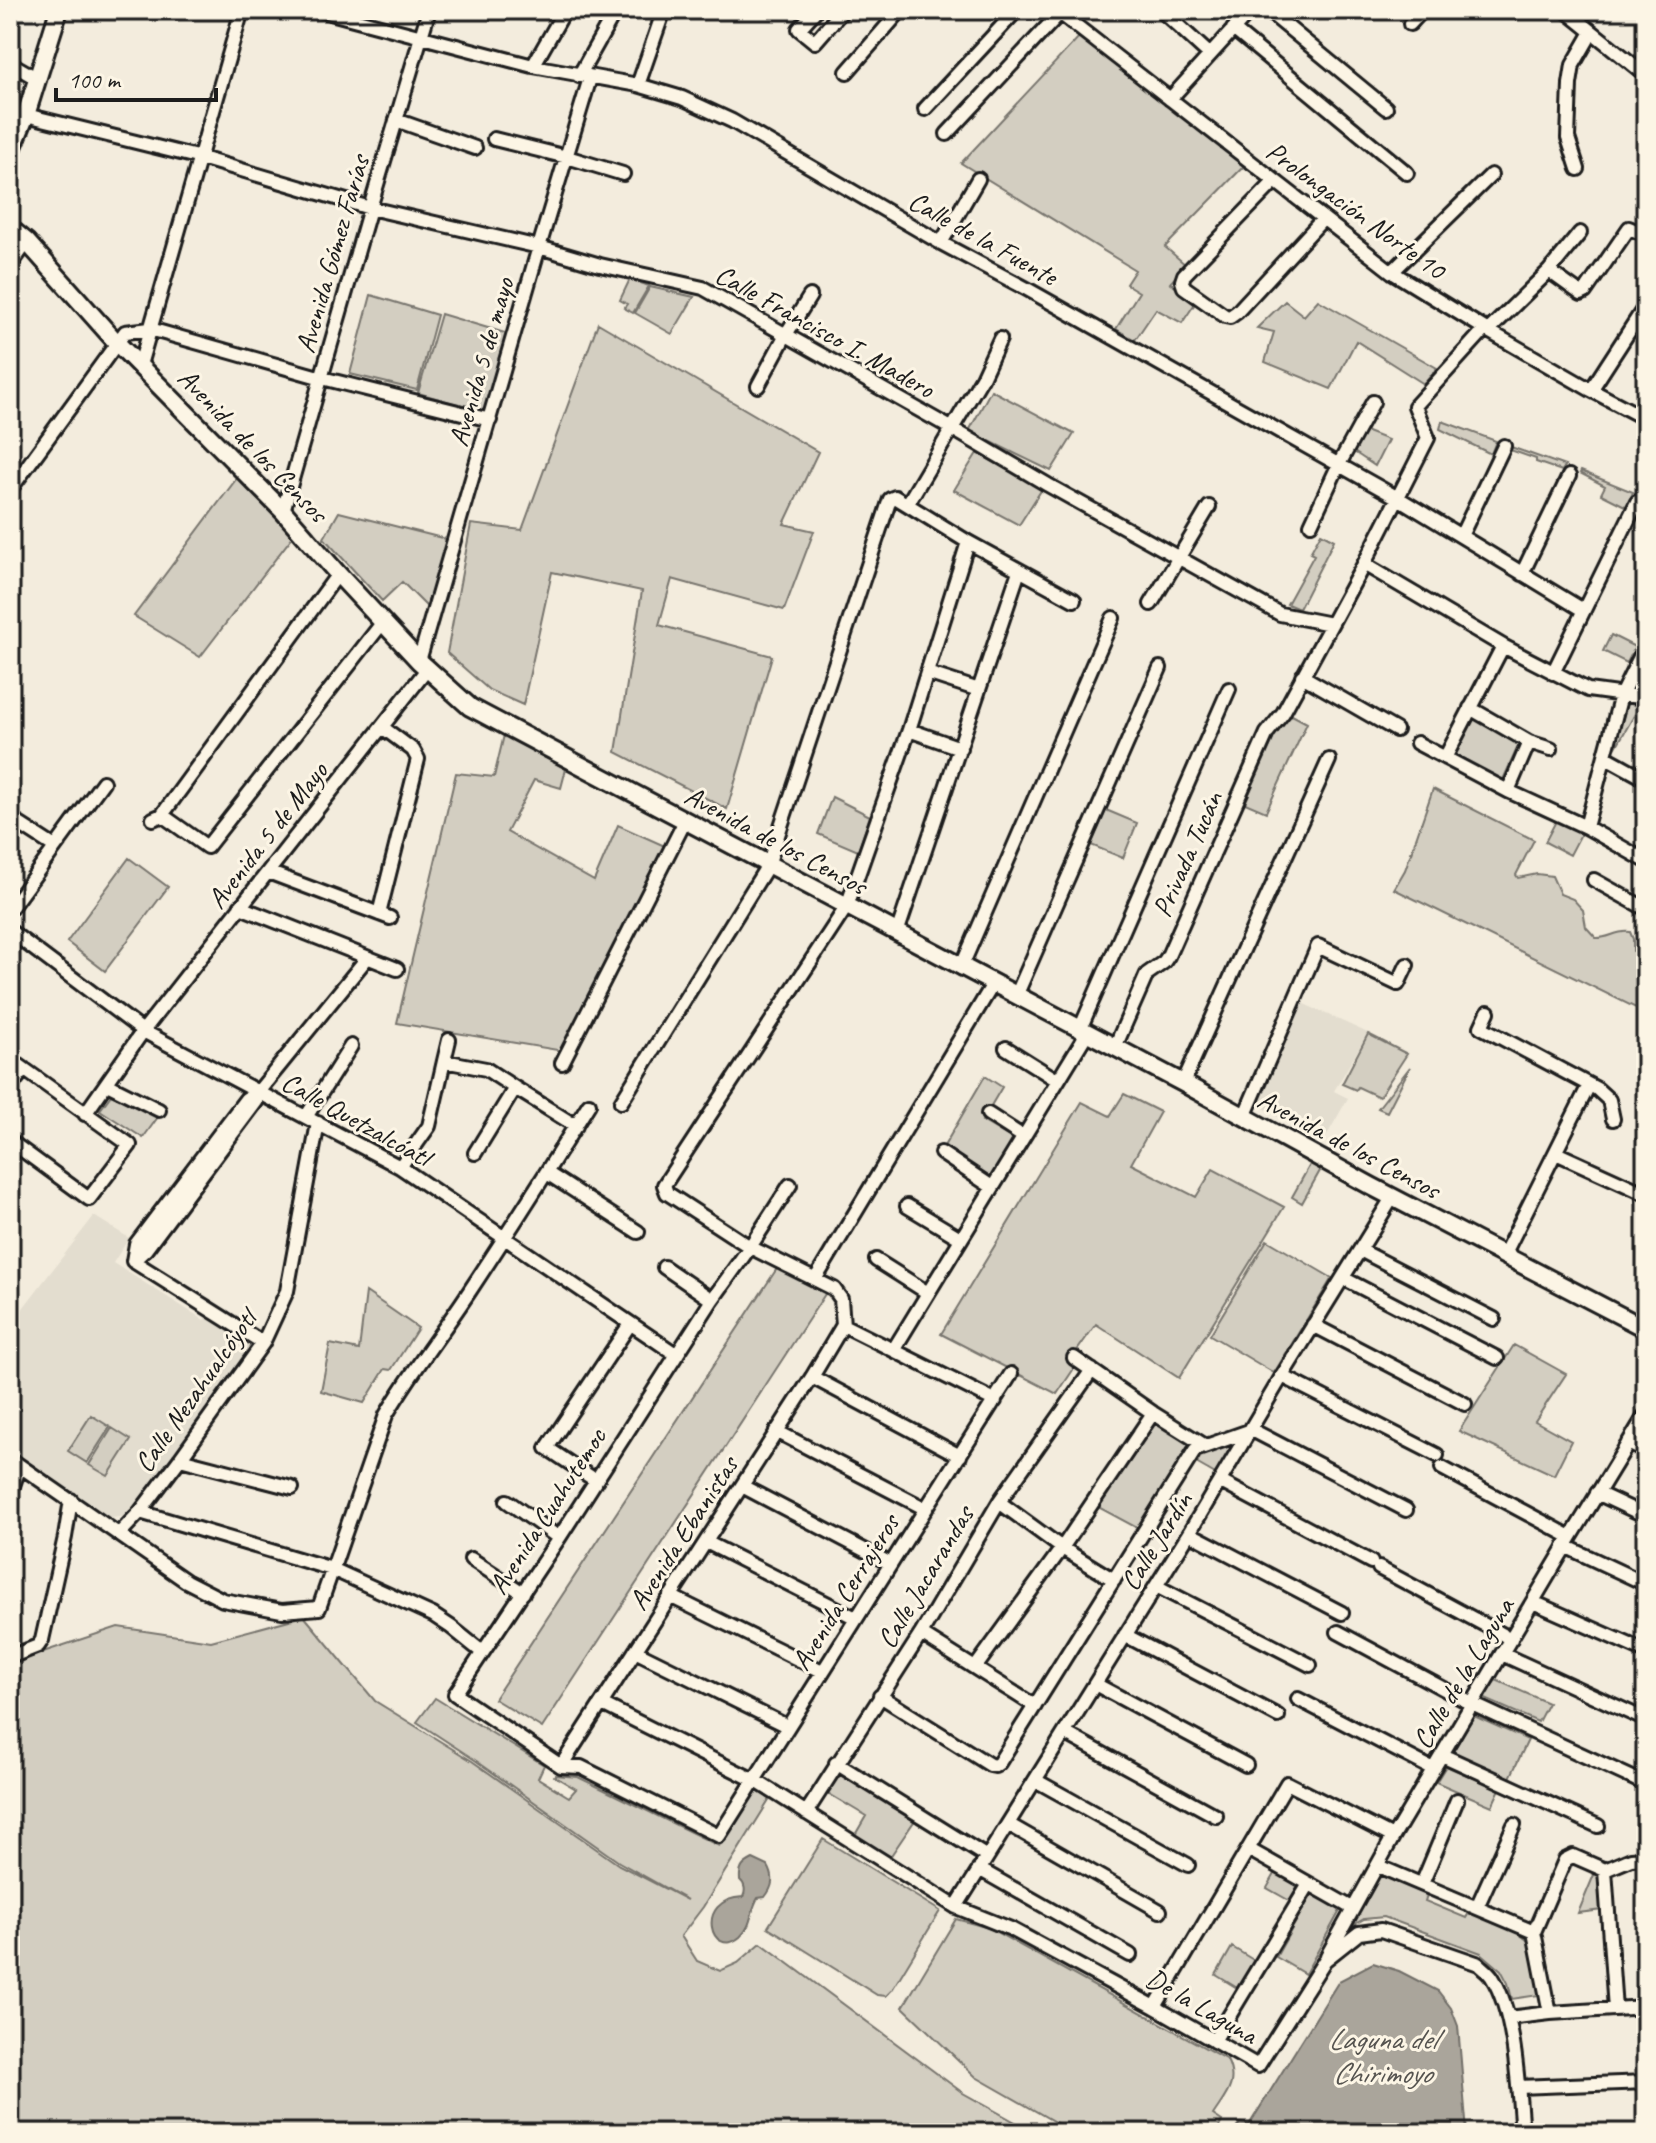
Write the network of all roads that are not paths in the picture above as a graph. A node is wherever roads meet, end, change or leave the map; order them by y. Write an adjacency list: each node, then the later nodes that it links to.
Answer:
1 (59, 10): 28 (street)
2 (242, 10): 40 (street)
3 (319, 10): 21 (street, Calle de la Fuente)
4 (429, 10): 21 (street, Avenida Gómez Farías)
5 (565, 10): 24 (street)
6 (616, 10): 27 (street, Avenida 5 de mayo)
7 (664, 10): 29 (street)
8 (816, 10): 9 (street)
9 (843, 10)
10 (901, 10): 25 (street)
11 (1017, 10): 32 (street)
12 (1161, 10): 22 (street)
13 (1251, 10): 19 (street)
14 (1267, 10): 31 (street)
15 (1423, 10): 18 (street)
16 (1565, 10): 20 (street)
17 (1058, 12): 30 (street, Prolongación Norte 10); 35 (street)
18 (1410, 24)
19 (1233, 29): 22 (street); 42 (street)
20 (1592, 32): 26 (street); 41 (street)
21 (421, 38): 24 (street, Calle de la Fuente); 34 (street, Avenida Gómez Farías)
22 (1209, 54): 30 (street)
23 (10, 63): 28 (street)
24 (533, 66): 27 (street, Calle de la Fuente)
25 (847, 72)
26 (1646, 75)
27 (585, 77): 29 (street, Calle de la Fuente); 39 (street, Avenida 5 de mayo)
28 (36, 78): 33 (street)
29 (638, 85): 53 (street, Calle de la Fuente)
30 (1170, 99): 46 (street, Prolongación Norte 10)
31 (1386, 108)
32 (925, 109)
33 (26, 115): 38 (street); 40 (street, Calle Francisco I. Madero)
34 (396, 120): 37 (street); 47 (street, Avenida Gómez Farías)
35 (947, 134)
36 (494, 139): 39 (street)
37 (475, 148)
38 (10, 154)
39 (567, 157): 43 (street); 54 (street, Avenida 5 de mayo)
40 (201, 158): 47 (street, Calle Francisco I. Madero); 60 (street)
41 (1578, 169)
42 (1407, 173)
43 (623, 174)
44 (1491, 175): 57 (street)
45 (978, 179): 53 (street)
46 (1275, 181): 48 (street, Prolongación Norte 10); 48 (street)
47 (370, 208): 54 (street, Calle Francisco I. Madero); 66 (street, Avenida Gómez Farías)
48 (1323, 219): 57 (street, Prolongación Norte 10)
49 (1646, 227): 56 (street)
50 (10, 228): 52 (street, Avenida de los Censos)
51 (1580, 233): 56 (street)
52 (27, 242): 55 (street); 64 (street, Avenida de los Censos)
53 (941, 243): 74 (street, Calle de la Fuente)
54 (539, 247): 62 (street, Calle Francisco I. Madero); 71 (street, Avenida 5 de mayo)
55 (10, 266)
56 (1549, 271): 61 (street)
57 (1392, 272): 61 (street, Prolongación Norte 10)
58 (810, 296): 62 (street)
59 (1646, 305): 68 (street)
60 (150, 329): 64 (street); 65 (street); 66 (street)
61 (1487, 330): 68 (street, Prolongación Norte 10); 77 (street, Privada Tucán)
62 (785, 336): 67 (street); 72 (street, Calle Francisco I. Madero)
63 (1000, 339): 72 (street)
64 (117, 343): 65 (street, Avenida de los Censos); 76 (street)
65 (140, 365): 81 (street, Avenida de los Censos)
66 (322, 378): 71 (street); 81 (street, Avenida Gómez Farías)
67 (758, 386)
68 (1591, 390): 70 (street, Prolongación Norte 10)
69 (1373, 402): 74 (street)
70 (1646, 419)
71 (490, 420): 98 (street, Avenida 5 de mayo)
72 (951, 428): 79 (street); 85 (street, Calle Francisco I. Madero)
73 (1504, 446): 83 (street)
74 (1338, 466): 77 (street, Calle de la Fuente); 82 (street)
75 (1569, 476): 89 (street)
76 (10, 490)
77 (1398, 498): 83 (street, Calle de la Fuente); 86 (street, Privada Tucán)
78 (1637, 502): 92 (street)
79 (908, 503): 84 (street); 126 (street)
80 (1209, 507): 85 (street)
81 (283, 511): 88 (street, Avenida de los Censos)
82 (1311, 524)
83 (1461, 536): 89 (street, Calle de la Fuente)
84 (968, 542): 87 (street); 100 (street)
85 (1179, 557): 91 (street); 95 (street, Calle Francisco I. Madero)
86 (1364, 564): 95 (street, Privada Tucán); 97 (street)
87 (1019, 571): 90 (street); 104 (street)
88 (338, 574): 94 (street, Avenida de los Censos); 94 (street)
89 (1522, 574): 92 (street, Calle de la Fuente)
90 (1074, 600)
91 (1151, 604)
92 (1583, 610): 101 (street)
93 (1113, 618): 137 (street)
94 (383, 622): 98 (street, Avenida de los Censos)
95 (1331, 624): 102 (street, Privada Tucán)
96 (1646, 645): 105 (street)
97 (1503, 646): 101 (street); 107 (street)
98 (424, 664): 108 (street, Avenida 5 de Mayo); 122 (street, Avenida de los Censos)
99 (1160, 668): 140 (street)
100 (927, 673): 104 (street); 109 (street)
101 (1553, 673): 105 (street)
102 (1302, 676): 110 (street); 146 (street, Privada Tucán)
103 (1229, 689): 143 (street)
104 (979, 690): 113 (street)
105 (1621, 695): 106 (street); 115 (street)
106 (1646, 698)
107 (1470, 708): 111 (street); 116 (street)
108 (382, 727): 127 (street, Avenida 5 de Mayo); 127 (street)
109 (909, 730): 113 (street); 129 (street)
110 (1396, 730)
111 (1529, 742): 114 (street); 120 (street)
112 (1417, 743): 116 (street)
113 (960, 748): 134 (street)
114 (1551, 749)
115 (1606, 757): 118 (street); 123 (street)
116 (1445, 758): 120 (street)
117 (1329, 760): 153 (street)
118 (1646, 779)
119 (103, 782): 124 (street)
120 (1508, 791): 123 (street)
121 (10, 818): 124 (street)
122 (685, 821): 126 (street, Avenida de los Censos); 150 (street)
123 (1586, 827): 125 (street)
124 (55, 847): 131 (street)
125 (1646, 861)
126 (768, 865): 129 (street, Avenida de los Censos); 159 (street)
127 (268, 872): 130 (street, Avenida 5 de Mayo)
128 (1594, 880): 132 (street)
129 (847, 906): 134 (street, Avenida de los Censos); 184 (street)
130 (240, 907): 135 (street); 142 (street, Avenida 5 de Mayo)
131 (10, 909)
132 (1646, 909)
133 (10, 931): 142 (street, Calle Quetzalcóatl)
134 (897, 933): 137 (street, Avenida de los Censos)
135 (367, 958): 138 (street); 158 (street)
136 (1407, 965): 165 (street)
137 (961, 968): 139 (street, Avenida de los Censos)
138 (397, 969)
139 (993, 984): 140 (street, Avenida de los Censos); 189 (street)
140 (1016, 996): 143 (street, Avenida de los Censos)
141 (1488, 1012): 155 (street)
142 (143, 1031): 154 (street); 158 (street, Calle Quetzalcóatl)
143 (1083, 1031): 146 (street, Avenida de los Censos); 152 (street)
144 (449, 1040): 149 (street)
145 (351, 1046): 164 (street)
146 (1115, 1047): 153 (street, Avenida de los Censos)
147 (1006, 1048): 152 (street)
148 (10, 1059): 151 (street)
149 (444, 1061): 157 (street); 174 (street)
150 (562, 1063)
151 (24, 1069): 156 (street); 162 (street)
152 (1057, 1080): 169 (street)
153 (1183, 1083): 165 (street, Avenida de los Censos)
154 (107, 1084): 161 (street); 162 (street)
155 (1589, 1085): 166 (street); 173 (street)
156 (10, 1088)
157 (515, 1088): 168 (street); 171 (street)
158 (258, 1092): 164 (street, Calle Quetzalcóatl); 198 (street)
159 (621, 1102)
160 (589, 1104): 168 (street)
161 (159, 1110)
162 (85, 1114): 170 (street)
163 (988, 1114): 169 (street)
164 (306, 1117): 167 (street, Calle Quetzalcóatl)
165 (1244, 1117): 179 (street, Avenida de los Censos)
166 (1613, 1119)
167 (318, 1123): 174 (street, Calle Quetzalcóatl); 198 (street, Calle Nezahualcóyotl)
168 (576, 1126): 175 (street)
169 (1022, 1136): 177 (street)
170 (10, 1141)
171 (475, 1153)
172 (941, 1153): 177 (street)
173 (1556, 1153): 178 (street); 186 (street)
174 (400, 1167): 182 (street, Calle Quetzalcóatl)
175 (547, 1173): 181 (street); 182 (street)
176 (790, 1185): 184 (street, Avenida Cuahutemoc)
177 (992, 1187): 183 (street)
178 (1646, 1194)
179 (1392, 1198): 185 (street, Calle Jardín); 186 (street, Avenida de los Censos)
180 (907, 1206): 183 (street)
181 (638, 1232)
182 (503, 1238): 194 (street, Calle Quetzalcóatl); 242 (street)
183 (960, 1238): 191 (street)
184 (750, 1247): 189 (street); 192 (street, Avenida Cuahutemoc)
185 (1360, 1250): 190 (street, Calle Jardín); 193 (street)
186 (1504, 1255): 197 (street, Avenida de los Censos)
187 (876, 1260): 191 (street)
188 (664, 1267): 192 (street)
189 (816, 1278): 195 (street)
190 (1343, 1278): 196 (street, Calle Jardín); 202 (street)
191 (928, 1293): 199 (street)
192 (712, 1300): 200 (street, Avenida Cuahutemoc)
193 (1494, 1319)
194 (630, 1324): 200 (street, Calle Quetzalcóatl); 221 (street)
195 (843, 1325): 199 (street); 206 (street, Avenida Ebanistas)
196 (1313, 1325): 205 (street, Calle Jardín); 208 (street)
197 (1646, 1329)
198 (263, 1343): 218 (street, Calle Nezahualcóyotl)
199 (894, 1349): 207 (street)
200 (677, 1355): 221 (street, Avenida Cuahutemoc)
201 (1074, 1358): 203 (street)
202 (1497, 1358)
203 (1092, 1370): 209 (street); 229 (street, Calle Jacarandas)
204 (1011, 1374): 207 (street, Avenida Cerrajeros)
205 (1282, 1376): 211 (street, Calle Jardín); 216 (street)
206 (812, 1377): 212 (street, Avenida Ebanistas); 217 (street)
207 (995, 1401): 217 (street, Avenida Cerrajeros)
208 (1465, 1404)
209 (1153, 1413): 214 (street); 239 (street)
210 (1646, 1414): 213 (street, Calle de la Laguna)
211 (1252, 1430): 214 (street); 222 (street, Calle Jardín); 231 (street)
212 (776, 1431): 223 (street, Avenida Ebanistas); 230 (street)
213 (1628, 1443): 215 (street); 225 (street, Calle de la Laguna)
214 (1204, 1445): 243 (street)
215 (1646, 1452)
216 (1437, 1455)
217 (960, 1456): 230 (street, Avenida Cerrajeros)
218 (180, 1459): 224 (street); 232 (street, Calle Nezahualcóyotl)
219 (15, 1462): 226 (street); 227 (street)
220 (1442, 1468): 237 (street)
221 (595, 1480): 236 (street, Avenida Cuahutemoc)
222 (1221, 1482): 234 (street, Calle Jardín); 254 (street)
223 (742, 1486): 238 (street, Avenida Ebanistas); 241 (street)
224 (292, 1488)
225 (1597, 1493): 233 (street); 237 (street, Calle de la Laguna)
226 (10, 1494)
227 (71, 1500): 235 (street); 259 (street)
228 (507, 1501): 236 (street)
229 (999, 1502): 239 (street); 252 (street, Calle Jacarandas)
230 (926, 1509): 241 (street, Avenida Cerrajeros)
231 (1406, 1510)
232 (140, 1512): 235 (street, Calle Nezahualcóyotl); 242 (street)
233 (1646, 1516)
234 (1189, 1533): 245 (street, Calle Jardín); 249 (street)
235 (119, 1534): 242 (street)
236 (559, 1538): 246 (street, Avenida Cuahutemoc)
237 (1568, 1541): 244 (street); 248 (street, Calle de la Laguna)
238 (706, 1542): 247 (street, Avenida Ebanistas); 250 (street)
239 (1062, 1548): 243 (street); 261 (street)
240 (471, 1559): 246 (street)
241 (891, 1564): 250 (street, Avenida Cerrajeros)
242 (332, 1569): 256 (street)
243 (1114, 1580): 268 (street)
244 (1646, 1584)
245 (1156, 1586): 253 (street, Calle Jardín); 260 (street)
246 (523, 1593): 256 (street, Avenida Cuahutemoc)
247 (670, 1596): 255 (street, Avenida Ebanistas); 262 (street)
248 (1533, 1602): 254 (street, Calle de la Laguna); 257 (street)
249 (1342, 1613)
250 (856, 1618): 262 (street, Avenida Cerrajeros)
251 (1338, 1632): 267 (street)
252 (921, 1634): 261 (street); 264 (street, Calle Jacarandas)
253 (1125, 1635): 263 (street, Calle Jardín); 269 (street)
254 (1511, 1639): 258 (street, Calle de la Laguna)
255 (635, 1651): 266 (street, Avenida Ebanistas); 271 (street)
256 (482, 1652): 276 (street, Avenida Cuahutemoc)
257 (1646, 1652)
258 (1502, 1654): 267 (street, Calle de la Laguna); 270 (street)
259 (10, 1657)
260 (1310, 1665)
261 (975, 1668): 268 (street)
262 (822, 1671): 271 (street, Avenida Cerrajeros)
263 (1095, 1684): 272 (street, Calle Jardín); 275 (street)
264 (880, 1696): 268 (street); 274 (street, Calle Jacarandas)
265 (1298, 1699): 277 (street)
266 (602, 1704): 276 (street, Avenida Ebanistas); 279 (street, De la Laguna)
267 (1472, 1704): 273 (street, Calle de la Laguna); 280 (street)
268 (1035, 1706)
269 (1278, 1716)
270 (1646, 1720)
271 (787, 1726): 279 (street, Avenida Cerrajeros)
272 (1065, 1733): 278 (street, Calle Jardín); 283 (street)
273 (1442, 1755): 277 (street, Calle de la Laguna); 286 (street)
274 (836, 1763): 282 (street, Calle Jacarandas); 289 (street)
275 (1246, 1765)
276 (561, 1766): 279 (street, Avenida Cerrajeros)
277 (1433, 1769): 287 (street, Calle de la Laguna)
278 (1035, 1780): 284 (street, Calle Jardín); 291 (street)
279 (756, 1781): 282 (street, De la Laguna)
280 (1639, 1781)
281 (1457, 1800): 296 (street)
282 (806, 1813): 297 (street, De la Laguna)
283 (1216, 1816)
284 (1008, 1824): 289 (street, Calle Jardín); 300 (street)
285 (1514, 1825): 298 (street)
286 (1598, 1826)
287 (1393, 1837): 288 (street); 292 (street, Calle de la Laguna)
288 (1248, 1849): 295 (street); 304 (street)
289 (987, 1857): 293 (street, Calle Jardín)
290 (1646, 1858): 294 (street)
291 (1188, 1865)
292 (1378, 1866): 296 (street); 299 (street, Calle de la Laguna)
293 (979, 1869): 297 (street, Calle Jardín); 302 (street)
294 (1605, 1870): 301 (street); 306 (street)
295 (1309, 1884): 299 (street); 309 (street)
296 (1422, 1884): 298 (street)
297 (958, 1904): 304 (street, De la Laguna)
298 (1477, 1907): 301 (street)
299 (1352, 1908): 303 (street, Calle de la Laguna)
300 (1160, 1911)
301 (1534, 1932): 307 (street)
302 (1130, 1955)
303 (1325, 1960): 308 (street, De la Laguna); 309 (street, De la Laguna)
304 (1155, 2007): 309 (street, De la Laguna)
305 (1646, 2007): 306 (street)
306 (1615, 2009): 307 (street)
307 (1550, 2013): 308 (street)
308 (1508, 2018): 311 (street, De la Laguna)
309 (1214, 2041)
310 (1646, 2082): 311 (street)
311 (1518, 2087): 312 (street, De la Laguna)
312 (1522, 2133)

